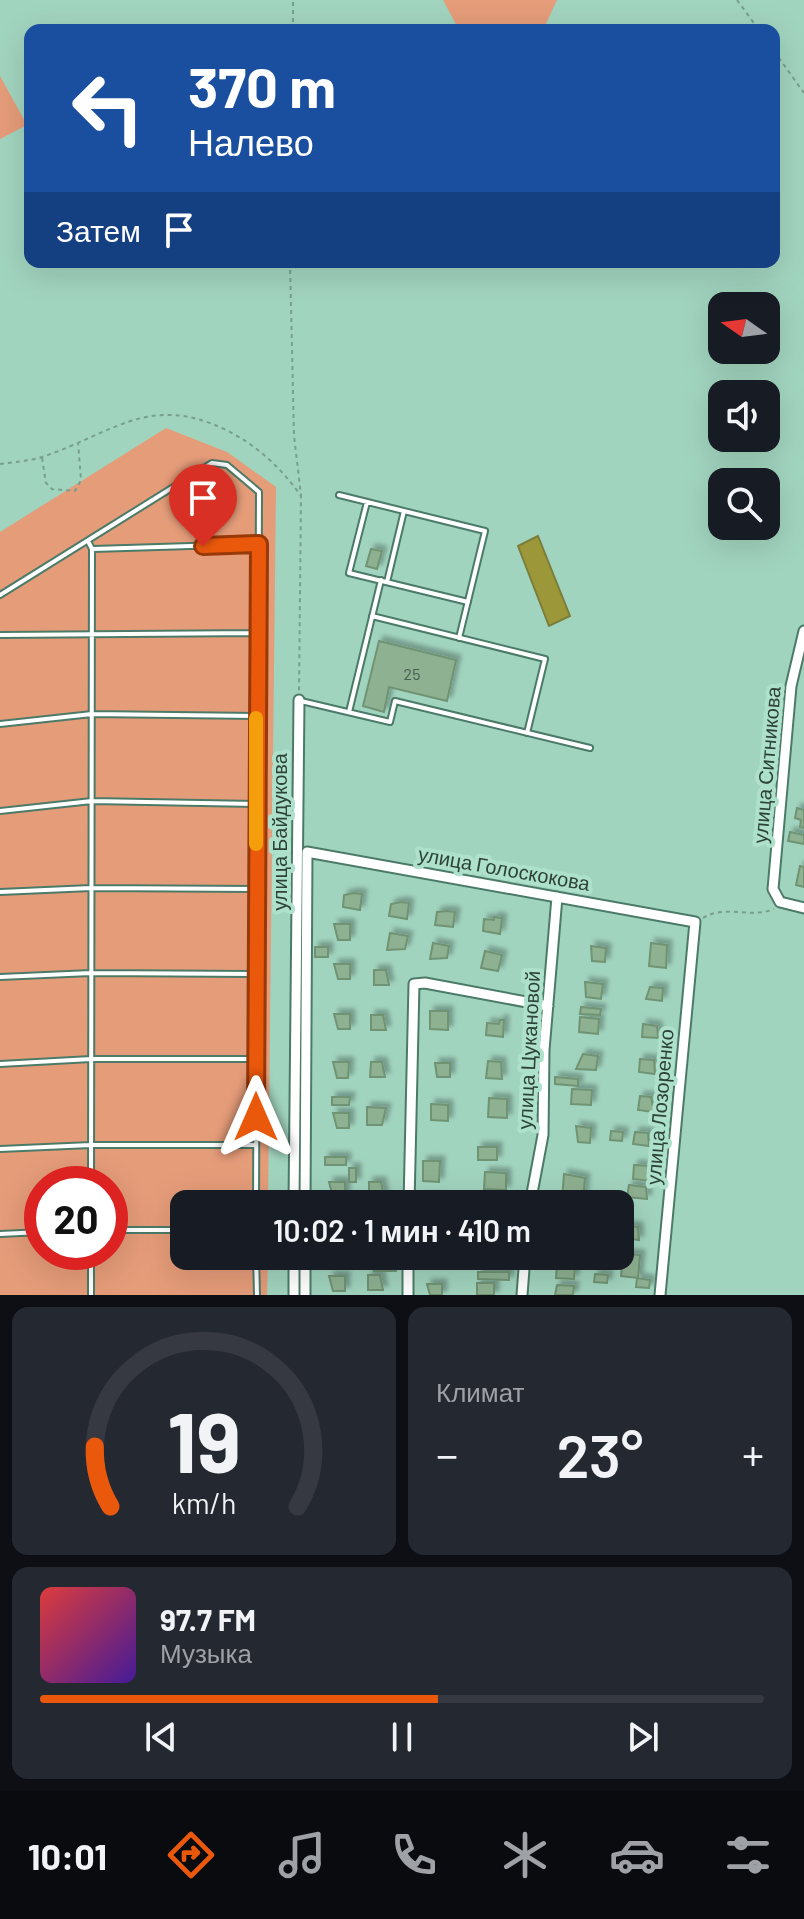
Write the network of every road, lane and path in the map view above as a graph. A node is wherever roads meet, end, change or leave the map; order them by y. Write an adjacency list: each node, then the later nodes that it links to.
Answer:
1 (293, 0): 3 (path)
2 (737, 0): 4 (path)
3 (293, 24)
4 (755, 24)
5 (780, 59): 6 (path)
6 (804, 93)
7 (290, 268): 12 (path)
8 (78, 441): 9 (path); 9 (path); 12 (path)
9 (42, 457): 10 (path)
10 (0, 464)
11 (339, 495): 13 (lane)
12 (301, 496): 27 (path)
13 (367, 502): 14 (lane); 18 (lane)
14 (404, 511): 18 (lane); 20 (lane)
15 (88, 543): 16 (lane); 17 (lane); 19 (lane)
16 (259, 544): 17 (lane); 24 (lane)
17 (92, 549): 23 (lane)
18 (384, 581): 20 (lane); 21 (lane)
19 (0, 595)
20 (468, 602): 26 (lane)
21 (372, 616): 26 (lane); 28 (lane)
22 (804, 631): 42 (street, улица Ситникова)
23 (92, 633): 24 (lane); 25 (lane); 29 (lane)
24 (258, 633): 30 (lane)
25 (0, 635)
26 (459, 638): 32 (lane)
27 (299, 700): 28 (lane); 57 (street, улица Байдукова)
28 (349, 712): 32 (lane)
29 (92, 714): 30 (lane); 31 (lane); 34 (lane)
30 (256, 716): 35 (lane)
31 (0, 724)
32 (527, 733): 33 (lane)
33 (590, 748)
34 (92, 801): 35 (lane); 36 (lane); 38 (lane)
35 (256, 804): 39 (lane)
36 (0, 811)
37 (307, 852): 41 (street, улица Голоскокова); 58 (street, улица Байдукова)
38 (91, 888): 39 (lane); 40 (lane); 45 (lane)
39 (256, 889): 46 (lane)
40 (0, 892)
41 (557, 897): 44 (street, улица Голоскокова); 48 (street, улица Цукановой)
42 (780, 902): 43 (street); 44 (path)
43 (804, 908)
44 (695, 922): 77 (street, улица Лозоренко)
45 (91, 973): 46 (lane); 47 (lane); 49 (lane)
46 (257, 974): 50 (lane)
47 (0, 977)
48 (548, 1006): 59 (street); 60 (street, улица Цукановой)
49 (91, 1059): 50 (lane); 51 (lane); 52 (lane)
50 (257, 1059): 53 (lane)
51 (0, 1064)
52 (91, 1145): 53 (lane); 54 (lane); 55 (lane)
53 (256, 1145): 56 (lane)
54 (0, 1149)
55 (91, 1166)
56 (256, 1190)
57 (294, 1190)
58 (305, 1190)
59 (409, 1190)
60 (533, 1190)
61 (128, 1230): 62 (lane)
62 (170, 1230)
63 (24, 1233): 64 (lane)
64 (0, 1234)
65 (91, 1270): 71 (lane)
66 (256, 1270): 72 (lane)
67 (294, 1270): 73 (street)
68 (305, 1270): 74 (street)
69 (408, 1270): 75 (street)
70 (524, 1270): 76 (street)
71 (91, 1295)
72 (257, 1295)
73 (294, 1295)
74 (305, 1295)
75 (408, 1295)
76 (522, 1295)
77 (660, 1295)

